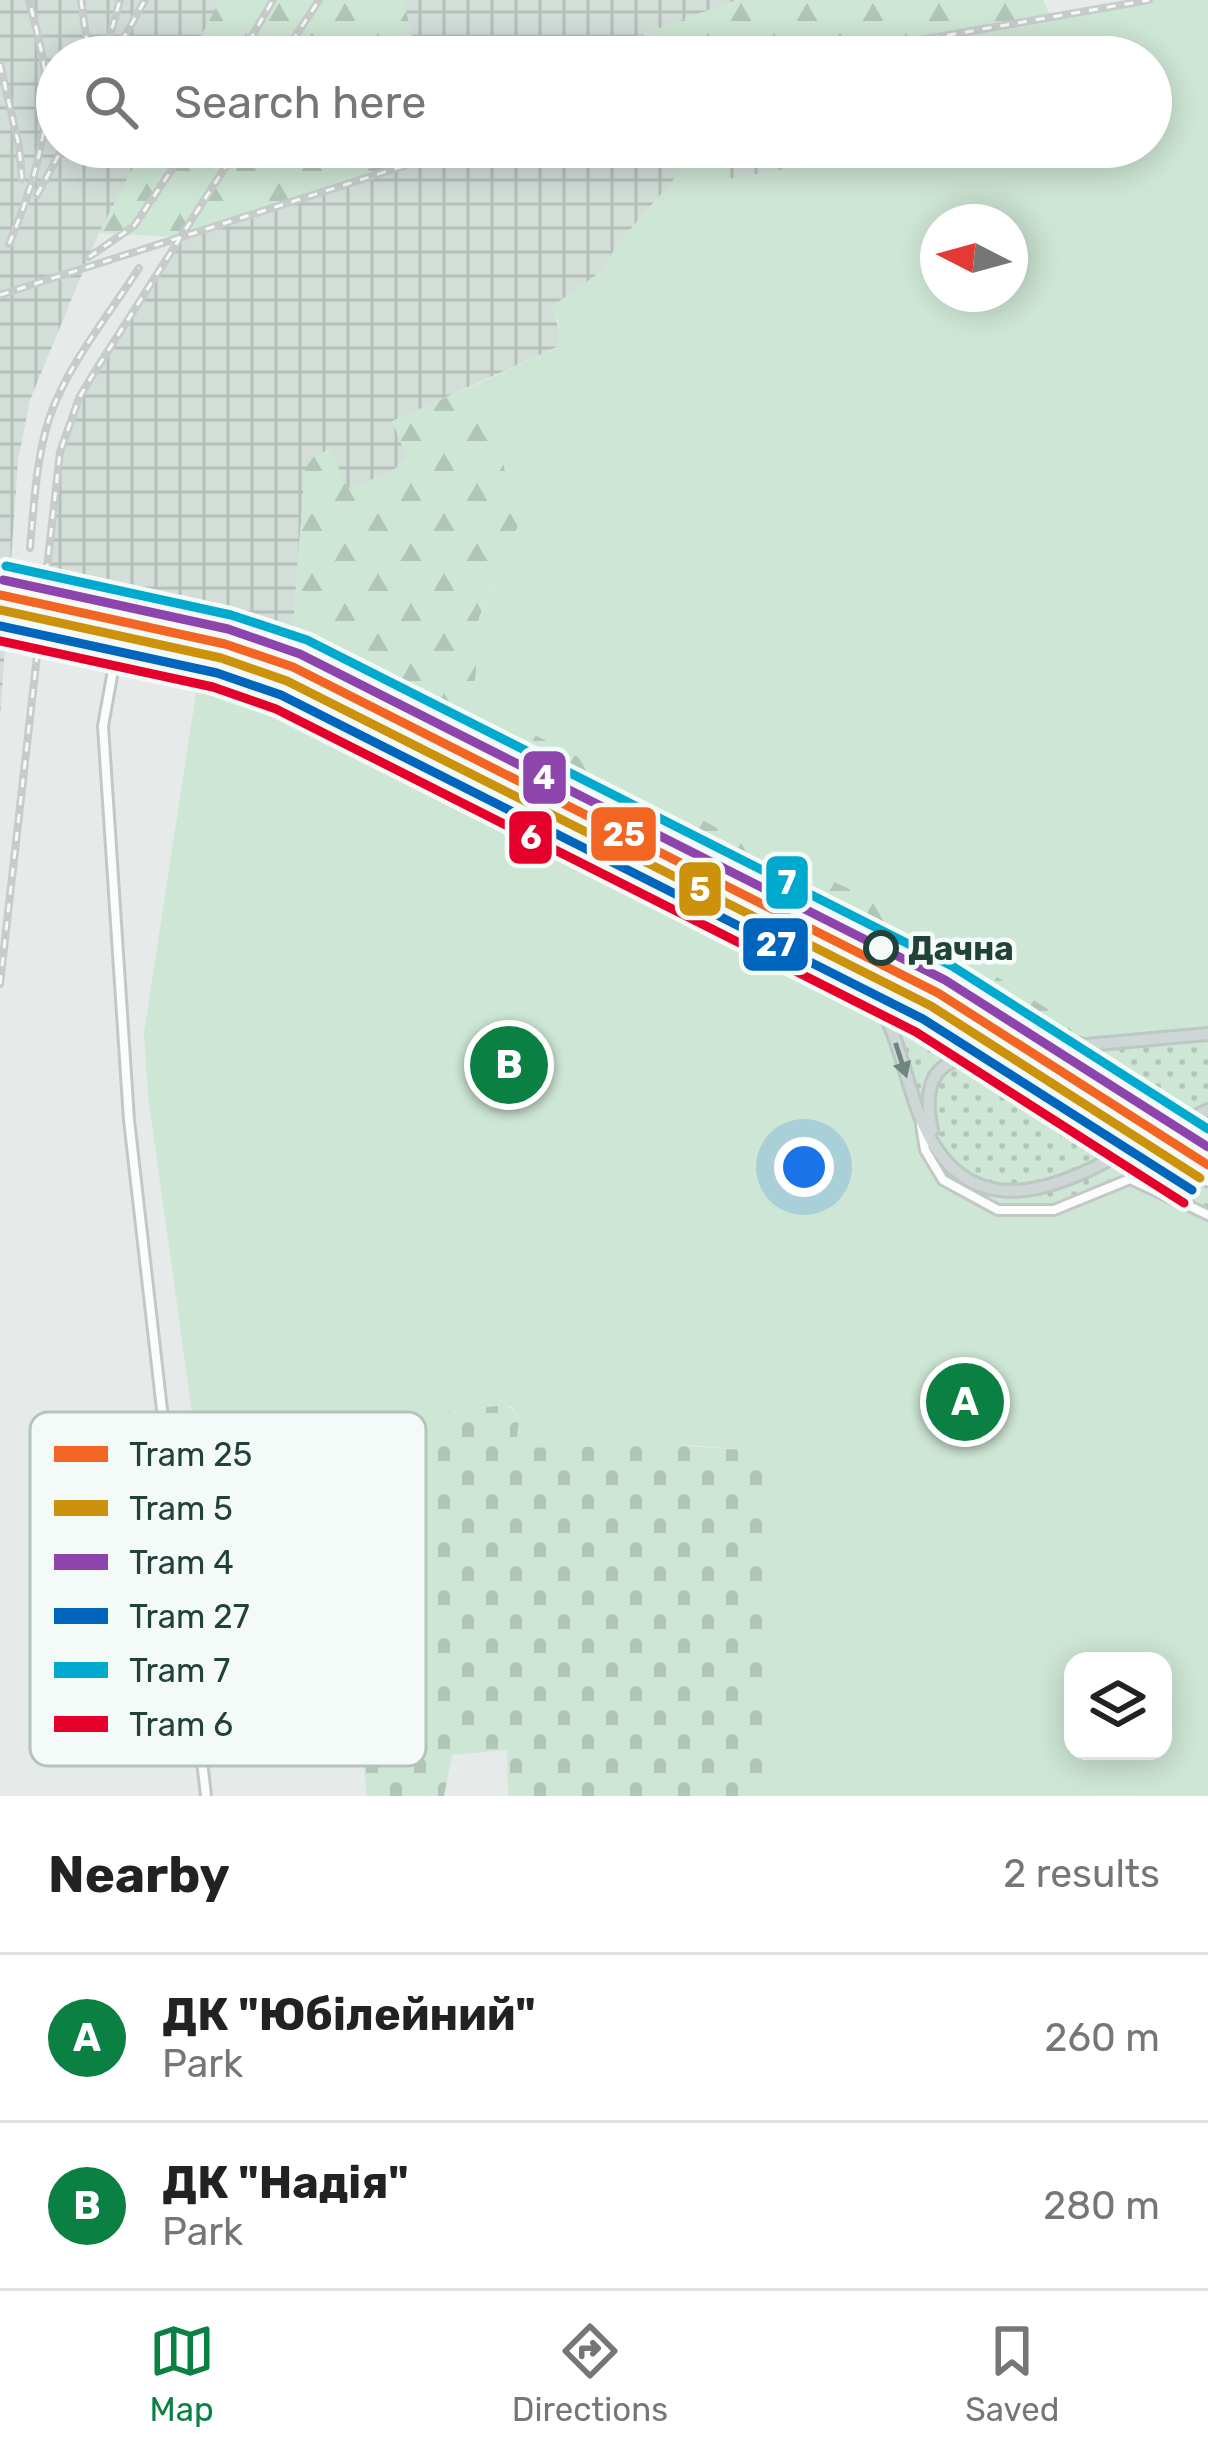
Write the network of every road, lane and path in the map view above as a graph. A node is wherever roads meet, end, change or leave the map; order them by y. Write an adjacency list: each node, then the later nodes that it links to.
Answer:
1 (0, 578): 5 (main road)
2 (0, 602): 3 (main road)
3 (121, 626): 4 (main road); 14 (street)
4 (849, 965): 7 (main road); 9 (main road, one-way to 9)
5 (1032, 1034): 6 (main road); 10 (main road)
6 (1208, 1034)
7 (1024, 1061): 11 (main road); 12 (main road)
8 (1202, 1113): 11 (main road, bridge)
9 (920, 1118): 11 (main road); 13 (street)
10 (1208, 1148)
11 (944, 1161)
12 (1208, 1181)
13 (1208, 1215)
14 (162, 1412)
15 (203, 1766): 16 (street)
16 (206, 1796)

